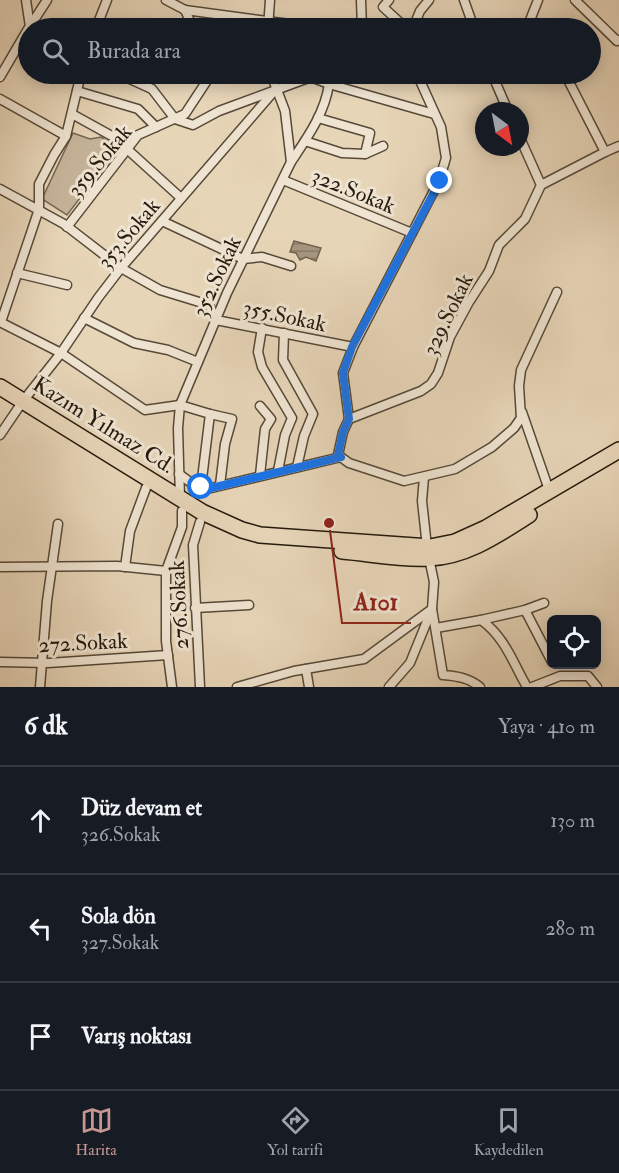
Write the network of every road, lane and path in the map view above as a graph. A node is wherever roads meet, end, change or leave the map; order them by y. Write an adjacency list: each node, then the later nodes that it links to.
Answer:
1 (26, 0): 13 (street)
2 (47, 0): 14 (street)
3 (107, 0): 15 (street)
4 (166, 0): 12 (street)
5 (270, 0): 18 (street)
6 (361, 0): 19 (street)
7 (389, 0): 20 (street)
8 (429, 0): 21 (street)
9 (464, 0): 22 (street)
10 (538, 0): 23 (street)
11 (575, 0): 24 (street)
12 (185, 10): 16 (street); 17 (street)
13 (29, 18)
14 (36, 18)
15 (100, 18)
16 (189, 18)
17 (229, 18)
18 (269, 18)
19 (362, 18)
20 (395, 18)
21 (417, 18)
22 (470, 18)
23 (532, 18)
24 (593, 18)
25 (601, 25): 26 (street)
26 (618, 42)
27 (18, 48): 28 (street)
28 (0, 77)
29 (79, 84): 39 (street)
30 (141, 84): 45 (street)
31 (206, 84): 45 (street, 359.Sokak)
32 (274, 84): 38 (street)
33 (290, 84): 38 (street)
34 (329, 84): 43 (street); 44 (street, 352.Sokak)
35 (421, 84): 43 (street)
36 (496, 84): 41 (street)
37 (570, 84): 52 (street)
38 (276, 89): 45 (street); 55 (street); 59 (street, 353.Sokak)
39 (77, 91): 42 (street); 46 (street)
40 (0, 99): 47 (street)
41 (504, 102)
42 (72, 114): 47 (street); 49 (street)
43 (434, 114): 63 (street)
44 (318, 118): 48 (street, 352.Sokak); 53 (street)
45 (175, 119): 46 (street, 359.Sokak)
46 (156, 127): 49 (street, 359.Sokak)
47 (66, 136): 60 (street)
48 (305, 141): 53 (street); 55 (street, 352.Sokak)
49 (129, 146): 59 (street); 62 (street, 359.Sokak)
50 (383, 146): 53 (street)
51 (619, 146): 52 (street)
52 (605, 152): 57 (street)
53 (365, 154)
54 (528, 156): 57 (street)
55 (291, 162): 56 (street, 352.Sokak)
56 (283, 180): 63 (street, 322.Sokak); 64 (street, 352.Sokak)
57 (541, 185): 85 (street, 329.Sokak)
58 (0, 189): 60 (street, 355.Sokak)
59 (181, 198): 61 (street, 353.Sokak)
60 (39, 210): 62 (street, 355.Sokak); 67 (street)
61 (162, 221): 64 (street); 66 (street, 353.Sokak)
62 (67, 227): 66 (street, 355.Sokak)
63 (412, 233): 75 (street)
64 (243, 259): 65 (street); 71 (street, 352.Sokak)
65 (291, 266)
66 (121, 268): 70 (street, 353.Sokak); 71 (street, 355.Sokak)
67 (17, 273): 68 (street); 72 (street)
68 (67, 285)
69 (557, 292): 80 (street)
70 (84, 318): 76 (street, 353.Sokak); 77 (street)
71 (216, 320): 73 (street, 355.Sokak); 77 (street, 352.Sokak)
72 (0, 322): 76 (street)
73 (262, 328): 74 (street, 355.Sokak); 91 (street)
74 (284, 333): 75 (street, 355.Sokak); 90 (street)
75 (352, 347): 85 (street)
76 (61, 353): 81 (street, 353.Sokak); 82 (street)
77 (198, 362): 82 (street, 352.Sokak)
78 (0, 387): 81 (highway, Kazım Yılmaz Cd.)
79 (0, 399): 81 (highway, Kazım Yılmaz Cd.)
80 (519, 403): 94 (street); 98 (street)
81 (20, 404): 86 (street, 353.Sokak); 97 (highway, Kazım Yılmaz Cd.); 99 (highway, Kazım Yılmaz Cd.)
82 (180, 405): 84 (street); 92 (street, 352.Sokak)
83 (260, 406): 93 (street)
84 (210, 414): 95 (street); 96 (street)
85 (349, 419): 88 (street)
86 (0, 432)
87 (619, 450): 98 (highway, Kazım Yılmaz Cd.)
88 (341, 457): 90 (street); 94 (street)
89 (619, 461): 102 (highway, Kazım Yılmaz Cd.)
90 (297, 467): 91 (street)
91 (278, 471): 93 (street)
92 (179, 474): 96 (street); 99 (street, 352.Sokak)
93 (260, 475): 95 (street)
94 (424, 477): 102 (street)
95 (220, 485): 96 (street)
96 (201, 487)
97 (146, 488): 99 (highway, Kazım Yılmaz Cd.); 105 (street)
98 (549, 490): 102 (highway, Kazım Yılmaz Cd.)
99 (181, 505): 100 (highway, Kazım Yılmaz Cd.); 102 (highway, Kazım Yılmaz Cd.); 106 (street, 352.Sokak)
100 (200, 522): 102 (highway, Kazım Yılmaz Cd.); 109 (street, 276.Sokak)
101 (58, 524): 103 (street)
102 (428, 553): 110 (street)
103 (53, 566): 104 (street); 105 (street); 117 (street)
104 (0, 567)
105 (125, 567): 106 (street)
106 (165, 571): 115 (street)
107 (544, 603): 111 (street)
108 (249, 605): 109 (street)
109 (195, 608): 123 (street, 276.Sokak)
110 (432, 609): 113 (street); 118 (street); 126 (street)
111 (525, 610): 112 (street); 114 (street)
112 (481, 620): 113 (street); 128 (street)
113 (436, 628): 127 (street)
114 (547, 653)
115 (168, 655): 117 (street, 272.Sokak); 122 (street)
116 (0, 662): 117 (street, 272.Sokak)
117 (43, 663): 121 (street)
118 (306, 669): 124 (street); 125 (street)
119 (556, 669): 120 (street)
120 (560, 676): 128 (street); 129 (street)
121 (40, 687)
122 (172, 687)
123 (200, 687)
124 (237, 687)
125 (309, 687)
126 (389, 687)
127 (480, 687)
128 (530, 687)
129 (597, 687)

